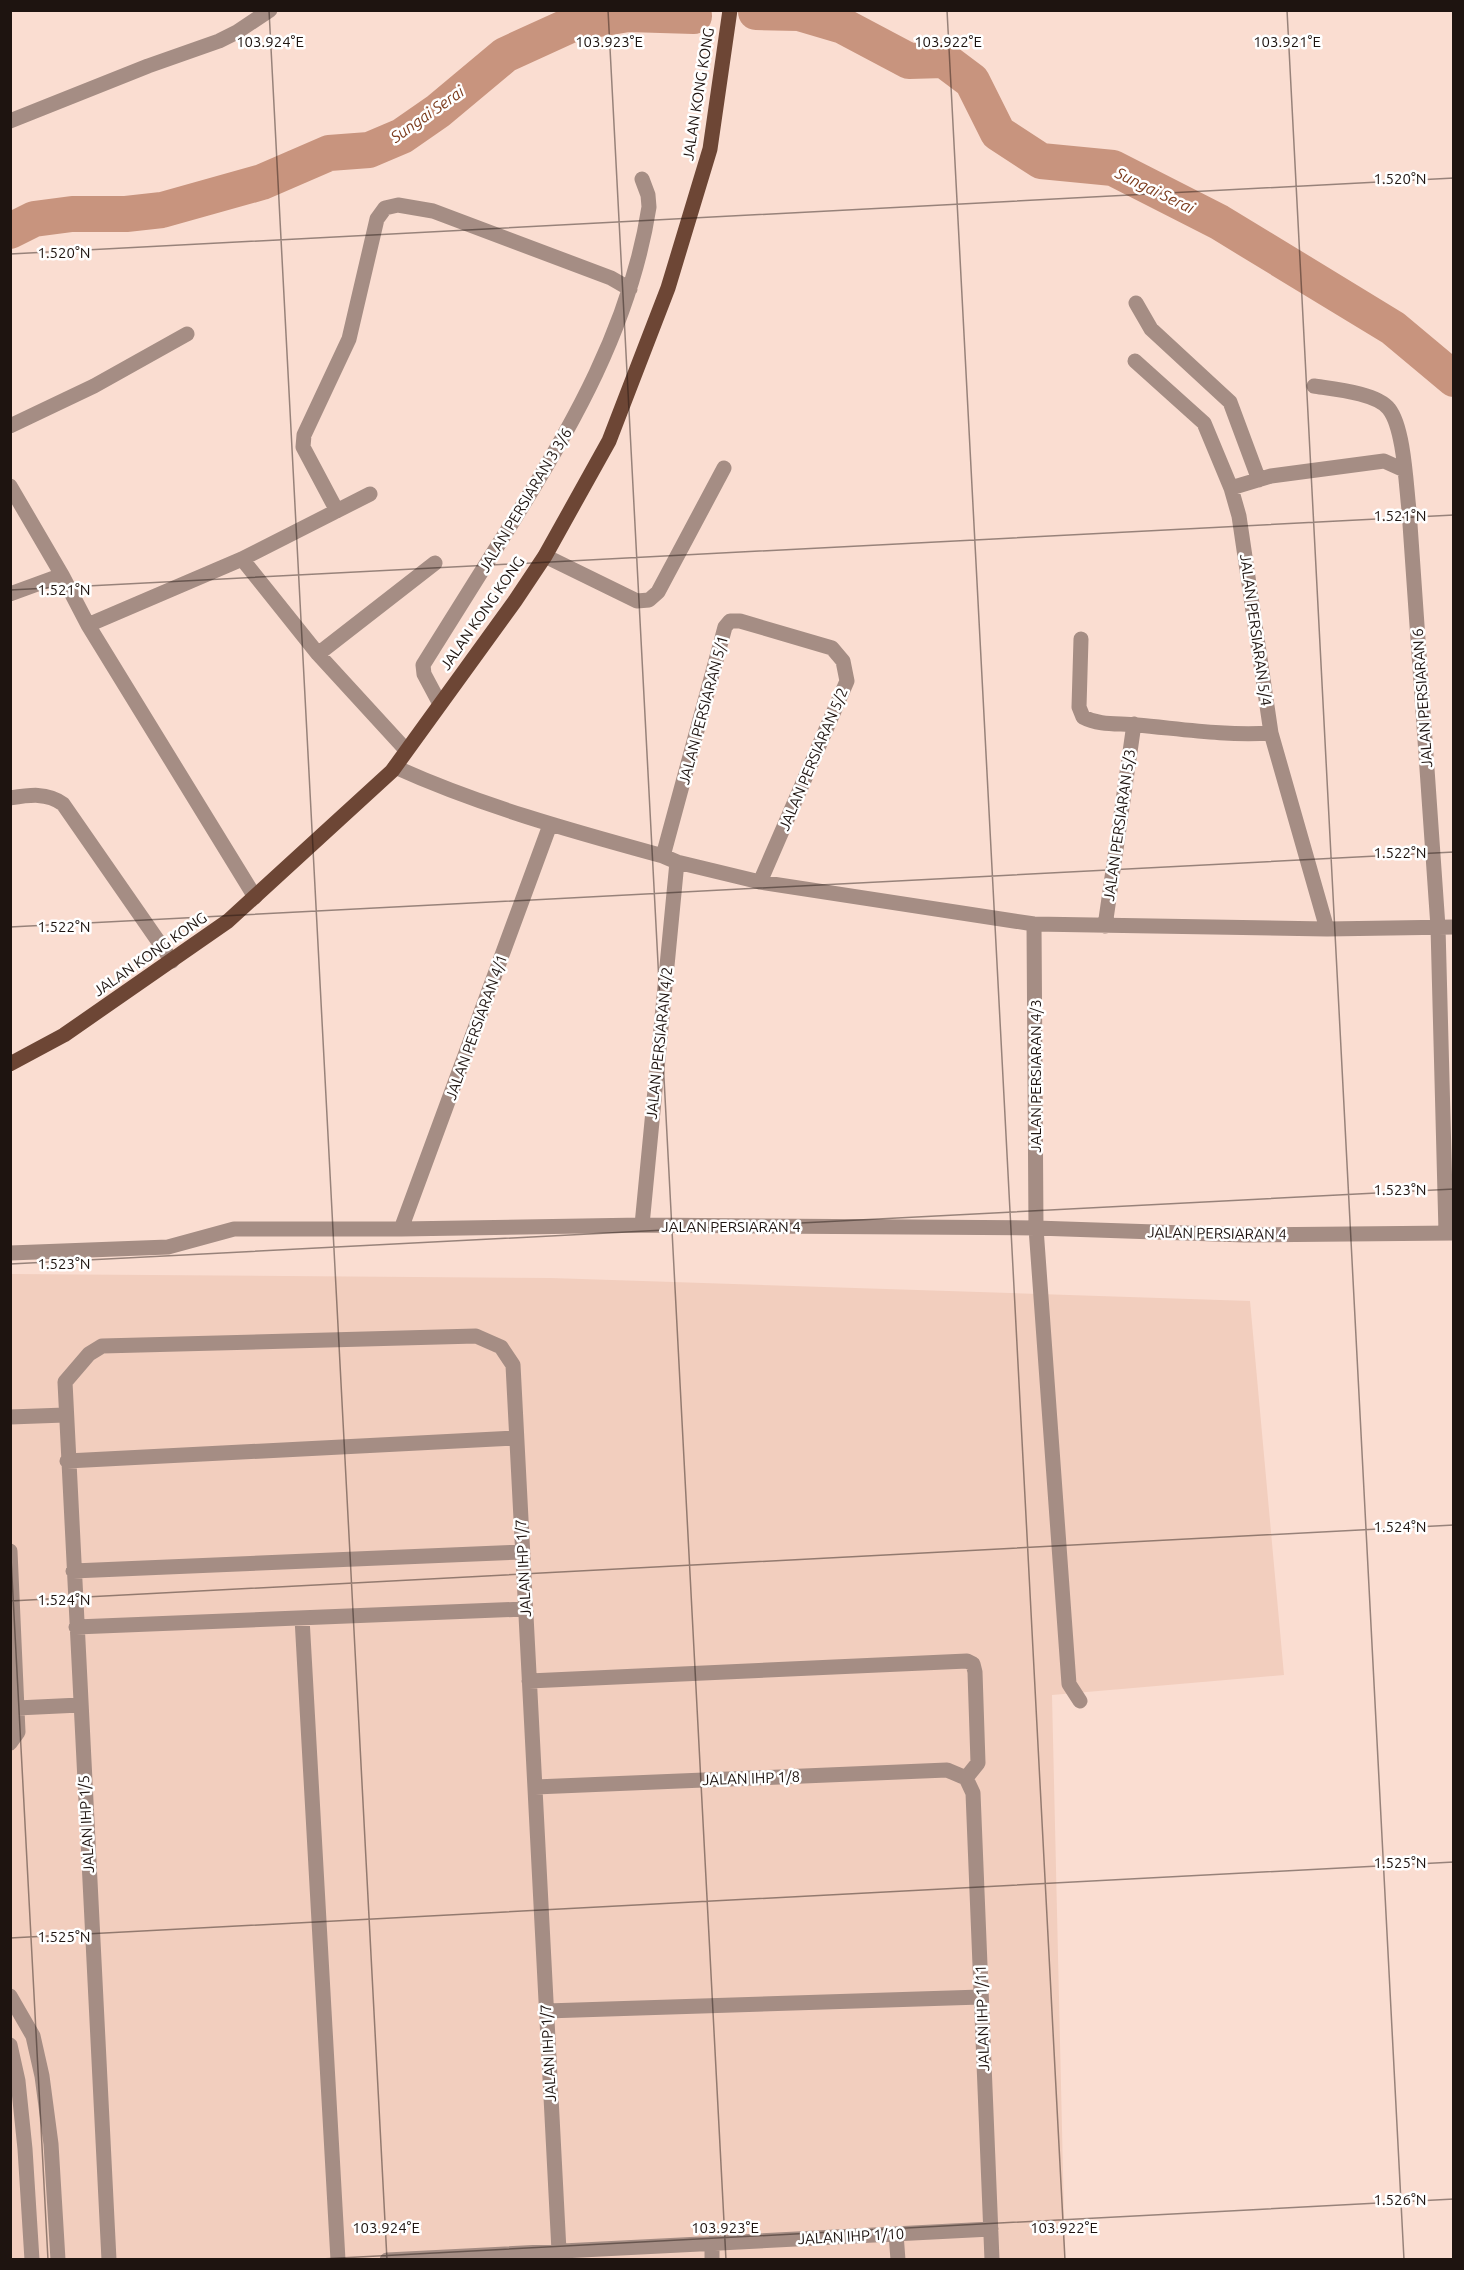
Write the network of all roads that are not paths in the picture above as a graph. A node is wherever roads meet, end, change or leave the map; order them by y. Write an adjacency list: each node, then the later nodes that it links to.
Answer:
1 (270, 10): 3 (street)
2 (730, 10): 18 (main road, JALAN KONG KONG)
3 (10, 121)
4 (642, 179): 5 (street)
5 (630, 289): 17 (street); 27 (street, JALAN PERSIARAN 3 3/6)
6 (1136, 303): 13 (street)
7 (187, 333): 10 (street)
8 (1135, 361): 15 (street, JALAN PERSIARAN 5/4)
9 (1314, 386): 12 (street, JALAN PERSIARAN 6)
10 (10, 426)
11 (724, 468): 18 (street)
12 (1404, 470): 13 (street); 39 (street, JALAN PERSIARAN 6)
13 (1259, 480): 15 (street)
14 (10, 486): 21 (street)
15 (1231, 488): 29 (street, JALAN PERSIARAN 5/4)
16 (370, 494): 17 (street)
17 (337, 511): 19 (street)
18 (544, 556): 27 (main road, JALAN KONG KONG)
19 (242, 559): 23 (street); 26 (street)
20 (435, 563): 26 (street)
21 (62, 575): 22 (street); 23 (street)
22 (10, 594)
23 (88, 625): 36 (street)
24 (786, 635): 34 (street, JALAN PERSIARAN 5/1); 35 (street, JALAN PERSIARAN 5/2)
25 (1081, 639): 28 (street)
26 (318, 654): 30 (street)
27 (440, 704): 30 (main road, JALAN KONG KONG)
28 (1134, 724): 29 (street); 38 (street, JALAN PERSIARAN 5/3)
29 (1271, 733): 40 (street, JALAN PERSIARAN 5/4)
30 (406, 750): 31 (main road, JALAN KONG KONG)
31 (394, 767): 33 (street); 36 (main road, JALAN KONG KONG)
32 (10, 798): 41 (street)
33 (550, 825): 34 (street); 45 (street, JALAN PERSIARAN 4/1)
34 (670, 859): 35 (street); 43 (street, JALAN PERSIARAN 4/2)
35 (760, 882): 37 (street)
36 (255, 897): 41 (main road, JALAN KONG KONG)
37 (1034, 924): 38 (street); 44 (street, JALAN PERSIARAN 4/3)
38 (1105, 926): 40 (street)
39 (1446, 927): 40 (street); 46 (street, JALAN PERSIARAN 6)
40 (1326, 929)
41 (172, 961): 42 (main road, JALAN KONG KONG)
42 (10, 1064)
43 (642, 1225): 44 (street, JALAN PERSIARAN 4); 45 (street, JALAN PERSIARAN 4)
44 (1036, 1228): 46 (street, JALAN PERSIARAN 4); 60 (street, JALAN PERSIARAN 4/3)
45 (401, 1229): 47 (street, JALAN PERSIARAN 4)
46 (1450, 1233)
47 (10, 1253)
48 (64, 1388): 49 (street, JALAN IHP 1/5); 51 (street, JALAN IHP 1/7)
49 (65, 1415): 50 (street); 52 (street, JALAN IHP 1/5)
50 (10, 1417)
51 (516, 1438): 52 (street); 54 (street, JALAN IHP 1/7)
52 (68, 1461): 55 (street, JALAN IHP 1/5)
53 (10, 1551): 62 (street)
54 (522, 1552): 55 (street); 56 (street, JALAN IHP 1/7)
55 (73, 1571): 58 (street, JALAN IHP 1/5)
56 (525, 1609): 57 (street); 59 (street, JALAN IHP 1/7)
57 (303, 1618): 58 (street); 77 (street)
58 (76, 1627): 61 (street, JALAN IHP 1/5)
59 (529, 1681): 64 (street); 65 (street, JALAN IHP 1/7)
60 (1080, 1701)
61 (80, 1705): 62 (street); 76 (street, JALAN IHP 1/5)
62 (17, 1708): 63 (street)
63 (10, 1743)
64 (966, 1778): 65 (street, JALAN IHP 1/8); 67 (street, JALAN IHP 1/11)
65 (535, 1787): 68 (street, JALAN IHP 1/7)
66 (10, 1996): 75 (street)
67 (981, 1997): 68 (street); 70 (street, JALAN IHP 1/11)
68 (546, 2011): 73 (street, JALAN IHP 1/7)
69 (10, 2045): 74 (street)
70 (991, 2229): 71 (street, JALAN IHP 1/10); 81 (street, JALAN IHP 1/11)
71 (896, 2234): 72 (street, JALAN IHP 1/10); 80 (street)
72 (712, 2243): 73 (street, JALAN IHP 1/10); 79 (street)
73 (559, 2251): 78 (street, JALAN IHP 1/10)
74 (32, 2259)
75 (58, 2259)
76 (109, 2259)
77 (338, 2259)
78 (387, 2259)
79 (712, 2259)
80 (897, 2259)
81 (992, 2259)

